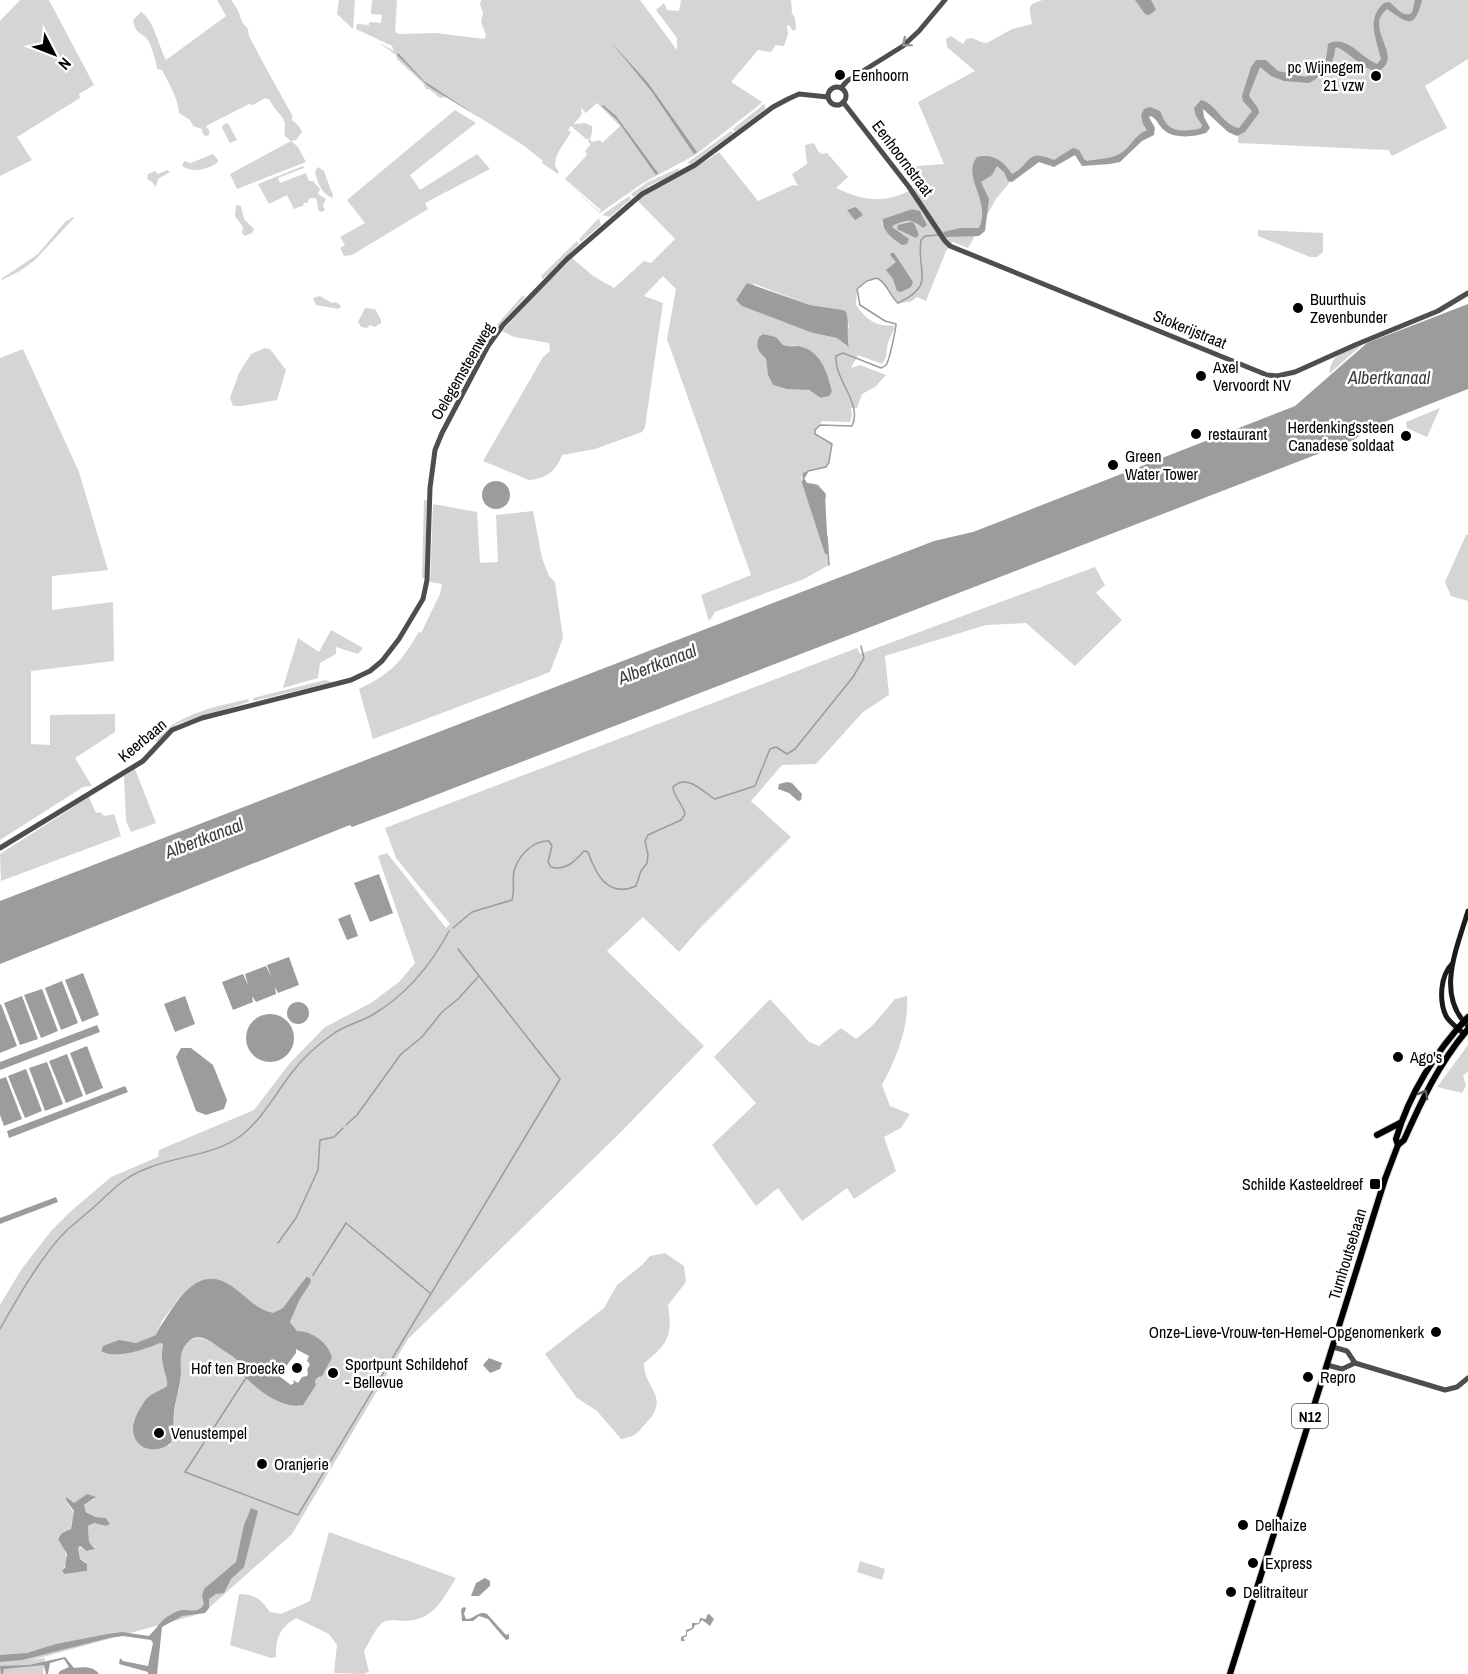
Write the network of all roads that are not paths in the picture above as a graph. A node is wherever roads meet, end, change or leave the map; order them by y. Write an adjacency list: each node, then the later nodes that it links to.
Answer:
1 (945, 0): 2 (street, one-way to 2)
2 (843, 90): 3 (street); 4 (street)
3 (828, 95): 4 (street, Oelegemsteenweg); 7 (street, Oelegemsteenweg)
4 (843, 102): 5 (street, Eenhoornstraat)
5 (939, 232): 6 (street, Stokerijstraat)
6 (1468, 293)
7 (351, 680): 8 (street, Keerbaan)
8 (0, 848)
9 (1468, 911): 10 (main road)
10 (1452, 964): 11 (main road); 12 (main road)
11 (1452, 1001): 12 (main road); 13 (main road)
12 (1443, 1004): 14 (main road)
13 (1466, 1026): 14 (main road, N12); 17 (main road, N12, one-way to 13)
14 (1458, 1028): 15 (main road, N12)
15 (1400, 1123): 16 (main road); 17 (main road, N12)
16 (1377, 1135)
17 (1398, 1145): 18 (main road, Turnhoutsebaan / N12)
18 (1333, 1347): 19 (street); 20 (main road, Turnhoutsebaan / N12)
19 (1355, 1363): 20 (street); 21 (street)
20 (1327, 1365): 22 (main road, Turnhoutsebaan / N12)
21 (1468, 1378)
22 (1230, 1674)

